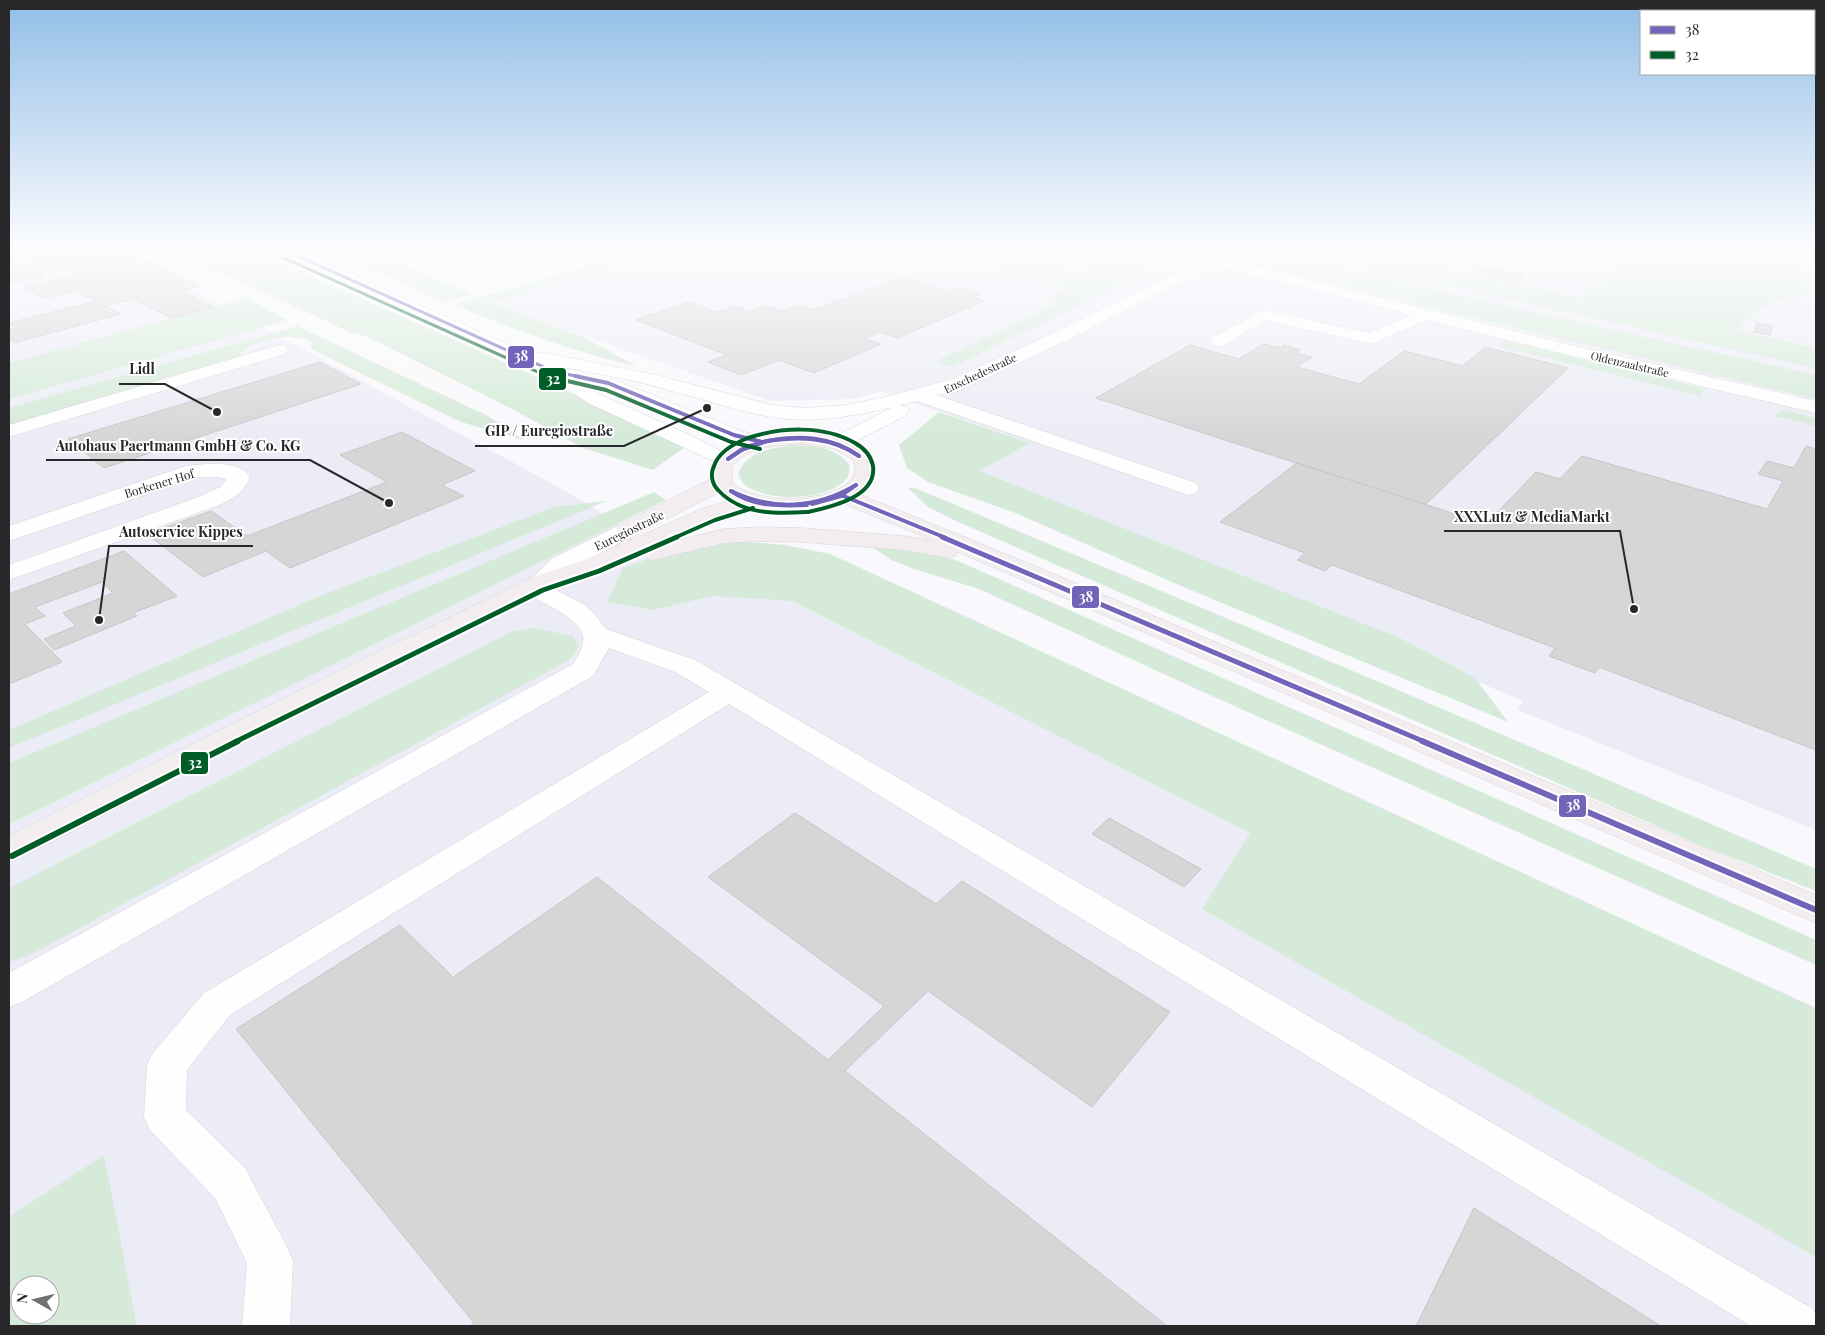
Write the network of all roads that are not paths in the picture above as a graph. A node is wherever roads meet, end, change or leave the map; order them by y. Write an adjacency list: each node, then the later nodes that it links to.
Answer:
1 (427, 313): 6 (street)
2 (1107, 313): 8 (street, Enschedestraße)
3 (1426, 314): 4 (street); 10 (street, Oldenzaalstraße)
4 (1219, 341)
5 (279, 350): 11 (street)
6 (516, 353): 7 (street); 8 (street)
7 (555, 372): 12 (street); 14 (street)
8 (962, 382): 9 (street, Enschedestraße)
9 (925, 398): 13 (street, Enschedestraße); 15 (street)
10 (1816, 408)
11 (9, 431)
12 (762, 442): 13 (main road, Euregiostraße); 14 (main road, Euregiostraße)
13 (837, 443): 16 (main road)
14 (723, 471): 17 (main road); 18 (main road, Euregiostraße)
15 (1188, 488)
16 (841, 496): 17 (main road); 20 (main road)
17 (752, 501): 22 (main road, Euregiostraße)
18 (628, 530): 22 (street, Euregiostraße)
19 (9, 534): 21 (street, Borkener Hof)
20 (1014, 566): 22 (main road); 26 (main road)
21 (9, 573)
22 (535, 585): 23 (street); 25 (main road, Euregiostraße)
23 (596, 634): 24 (street); 27 (street)
24 (728, 692): 28 (street); 29 (street)
25 (9, 849)
26 (1816, 910)
27 (9, 991)
28 (266, 1326)
29 (1796, 1326)

